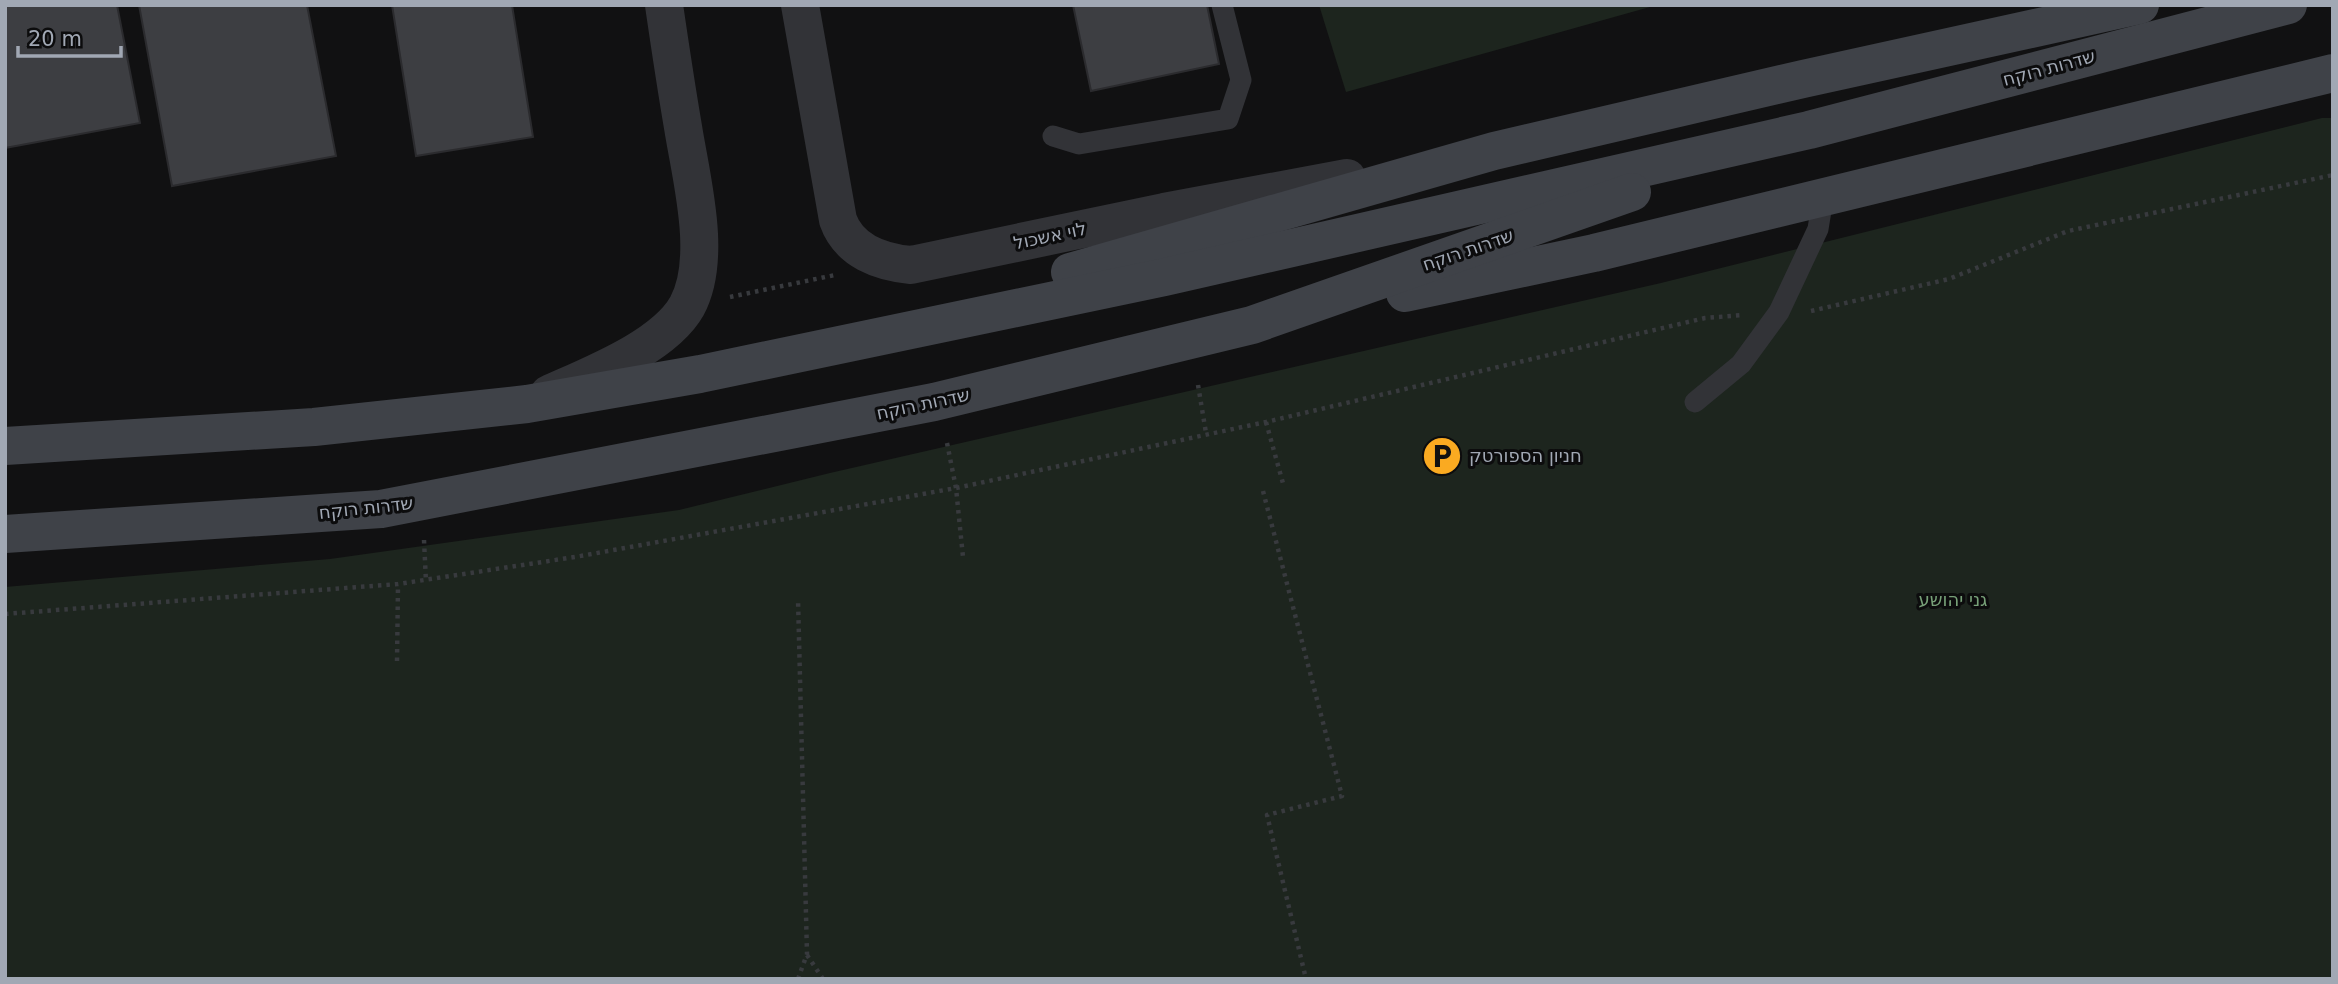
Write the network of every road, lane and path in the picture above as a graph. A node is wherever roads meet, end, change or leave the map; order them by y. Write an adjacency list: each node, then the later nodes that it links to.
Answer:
1 (664, 5): 15 (street)
2 (800, 5): 11 (street, לוי אשכול)
3 (1222, 5): 10 (lane)
4 (2140, 5): 11 (main road)
5 (2288, 5): 9 (main road, שדרות רוקח)
6 (2333, 73): 8 (main road)
7 (2333, 87): 8 (main road)
8 (2268, 90): 13 (main road)
9 (1809, 130): 17 (main road, שדרות רוקח); 18 (main road, שדרות רוקח)
10 (1053, 136)
11 (1494, 151): 18 (main road)
12 (2333, 175): 16 (path)
13 (1822, 198): 16 (lane); 17 (main road)
14 (837, 274): 15 (path)
15 (686, 306): 21 (street)
16 (1779, 312): 20 (lane); 22 (path)
17 (1252, 325): 29 (main road, שדרות רוקח)
18 (700, 374): 21 (main road, שדרות רוקח)
19 (1198, 385): 23 (path)
20 (1695, 402)
21 (527, 404): 25 (main road, שדרות רוקח)
22 (1266, 422): 23 (path); 26 (path)
23 (1206, 433): 27 (path)
24 (947, 443): 27 (path)
25 (5, 446)
26 (1283, 487)
27 (956, 488): 31 (path); 32 (path)
28 (1262, 491): 40 (path)
29 (5, 534)
30 (424, 540): 32 (path)
31 (963, 557)
32 (426, 582): 33 (path)
33 (398, 584): 35 (path); 36 (path)
34 (798, 599): 37 (path)
35 (5, 614)
36 (397, 661)
37 (807, 954): 38 (path); 39 (path)
38 (798, 979)
39 (823, 979)
40 (1306, 979)

